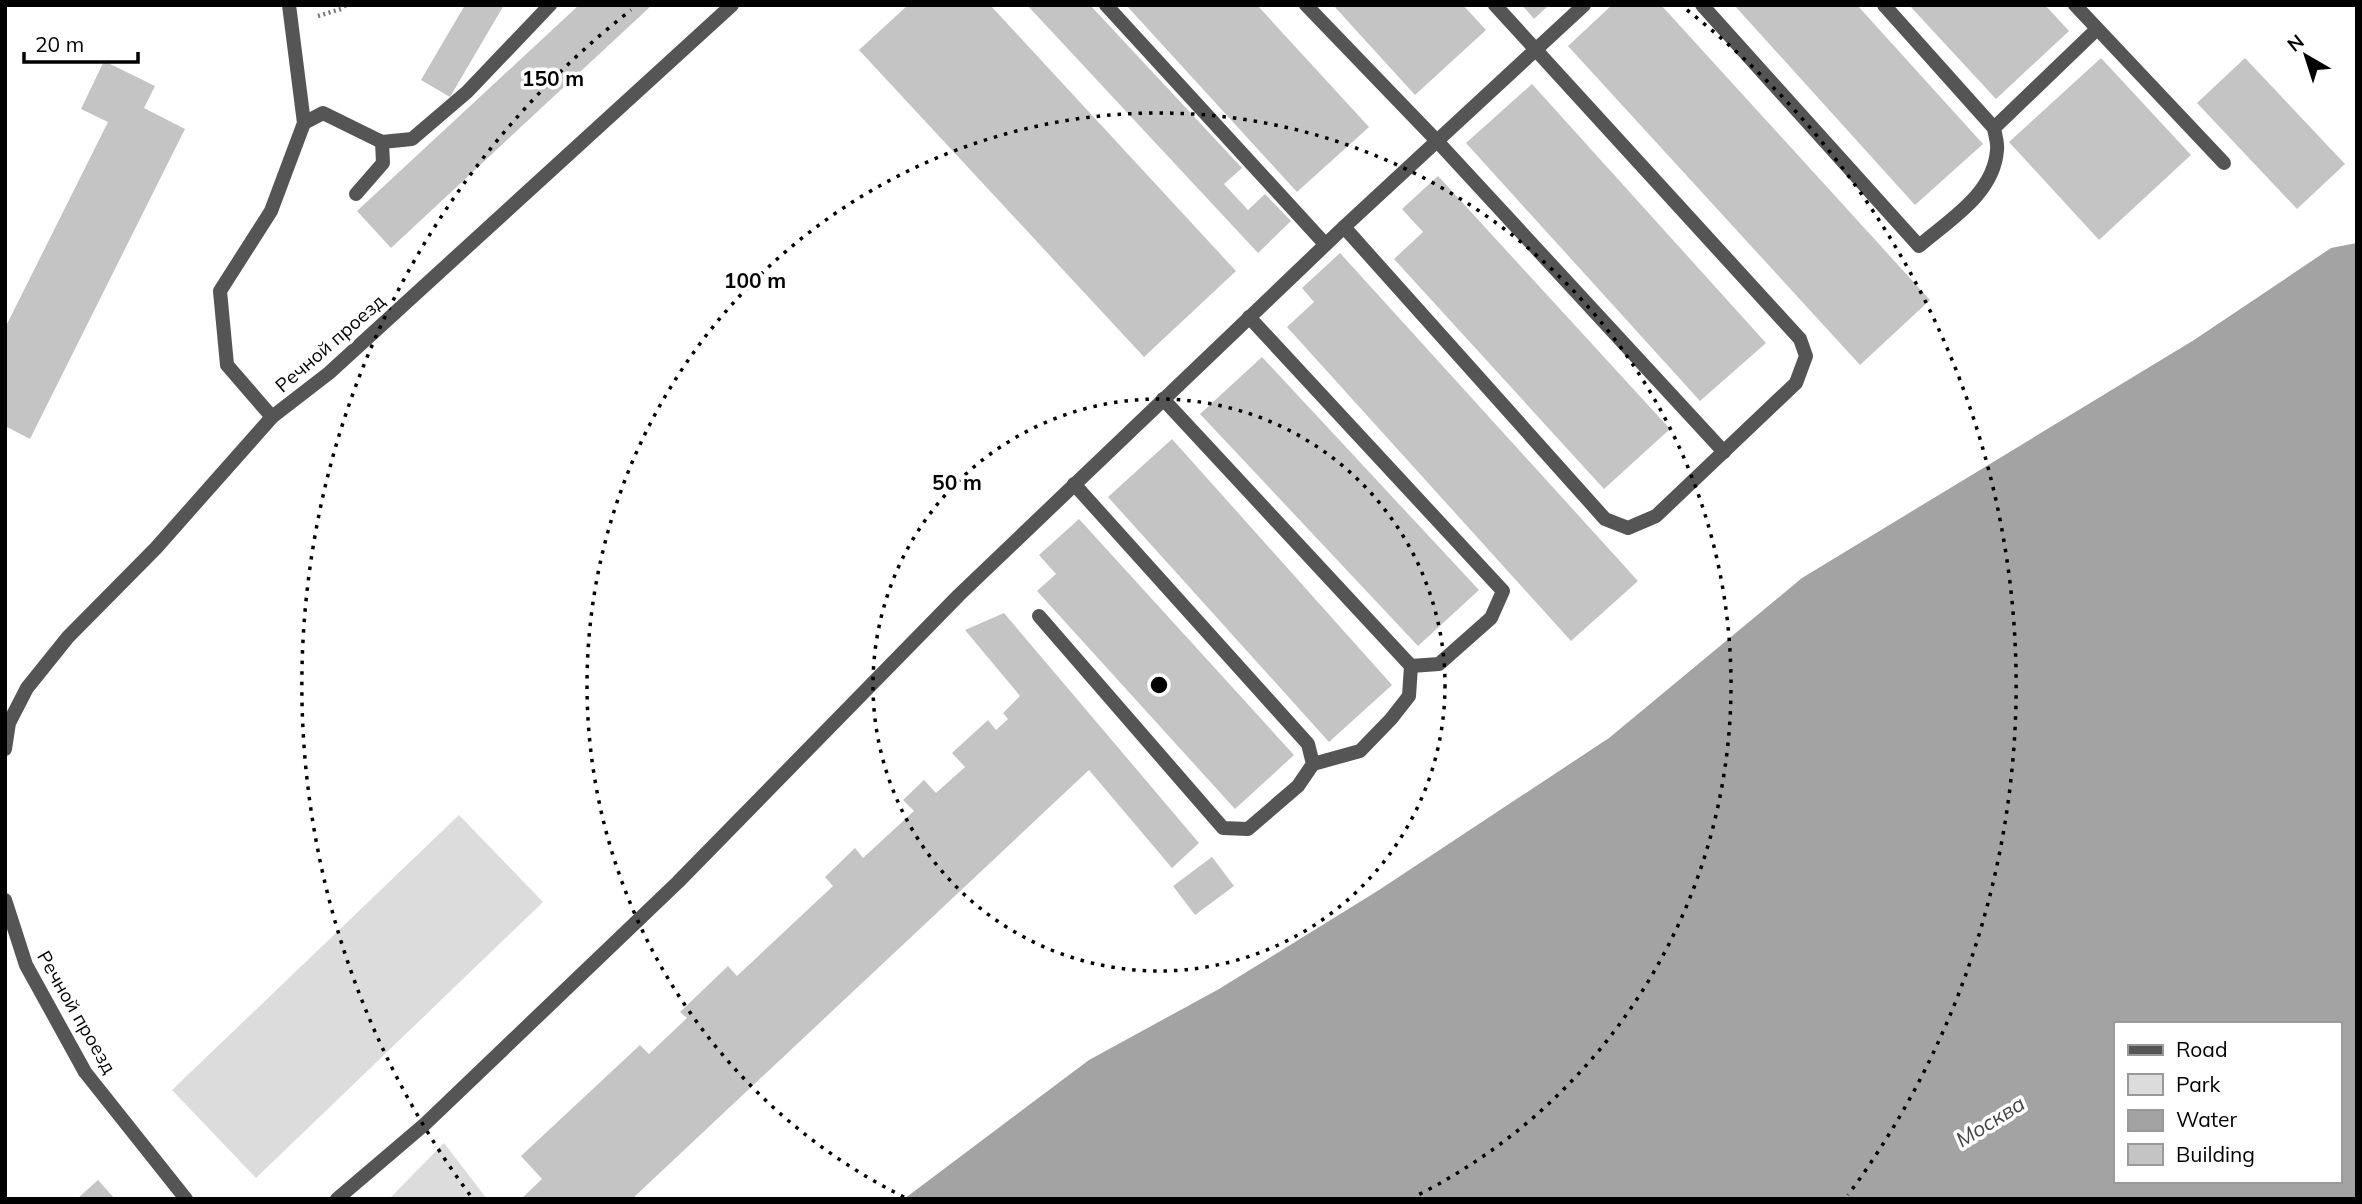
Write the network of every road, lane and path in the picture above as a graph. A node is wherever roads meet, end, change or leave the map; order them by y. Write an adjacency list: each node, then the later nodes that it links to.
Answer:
1 (289, 5): 13 (street)
2 (550, 5): 16 (street)
3 (732, 5): 23 (street, Речной проезд)
4 (1106, 5): 20 (street)
5 (1306, 5): 15 (street)
6 (1495, 5): 12 (street)
7 (1584, 5): 12 (street)
8 (1702, 5): 14 (street)
9 (1884, 5): 14 (street)
10 (2075, 5): 11 (street)
11 (2097, 29): 14 (street); 17 (street)
12 (1536, 49): 15 (street); 24 (street)
13 (304, 123): 16 (street); 23 (street)
14 (1994, 128)
15 (1437, 141): 19 (street); 24 (street)
16 (382, 142): 18 (street)
17 (2224, 163)
18 (356, 194)
19 (1344, 227): 20 (street); 24 (street)
20 (1325, 244): 21 (street)
21 (1249, 317): 22 (street); 27 (street)
22 (1163, 399): 25 (street); 27 (street)
23 (272, 417): 28 (street, Речной проезд)
24 (1724, 452)
25 (1074, 484): 30 (street); 33 (street)
26 (1039, 617): 30 (street)
27 (1411, 666): 30 (street)
28 (7, 723): 29 (street, Речной проезд)
29 (5, 750)
30 (1313, 764)
31 (5, 900): 32 (street, Речной проезд)
32 (186, 1199)
33 (337, 1199)

